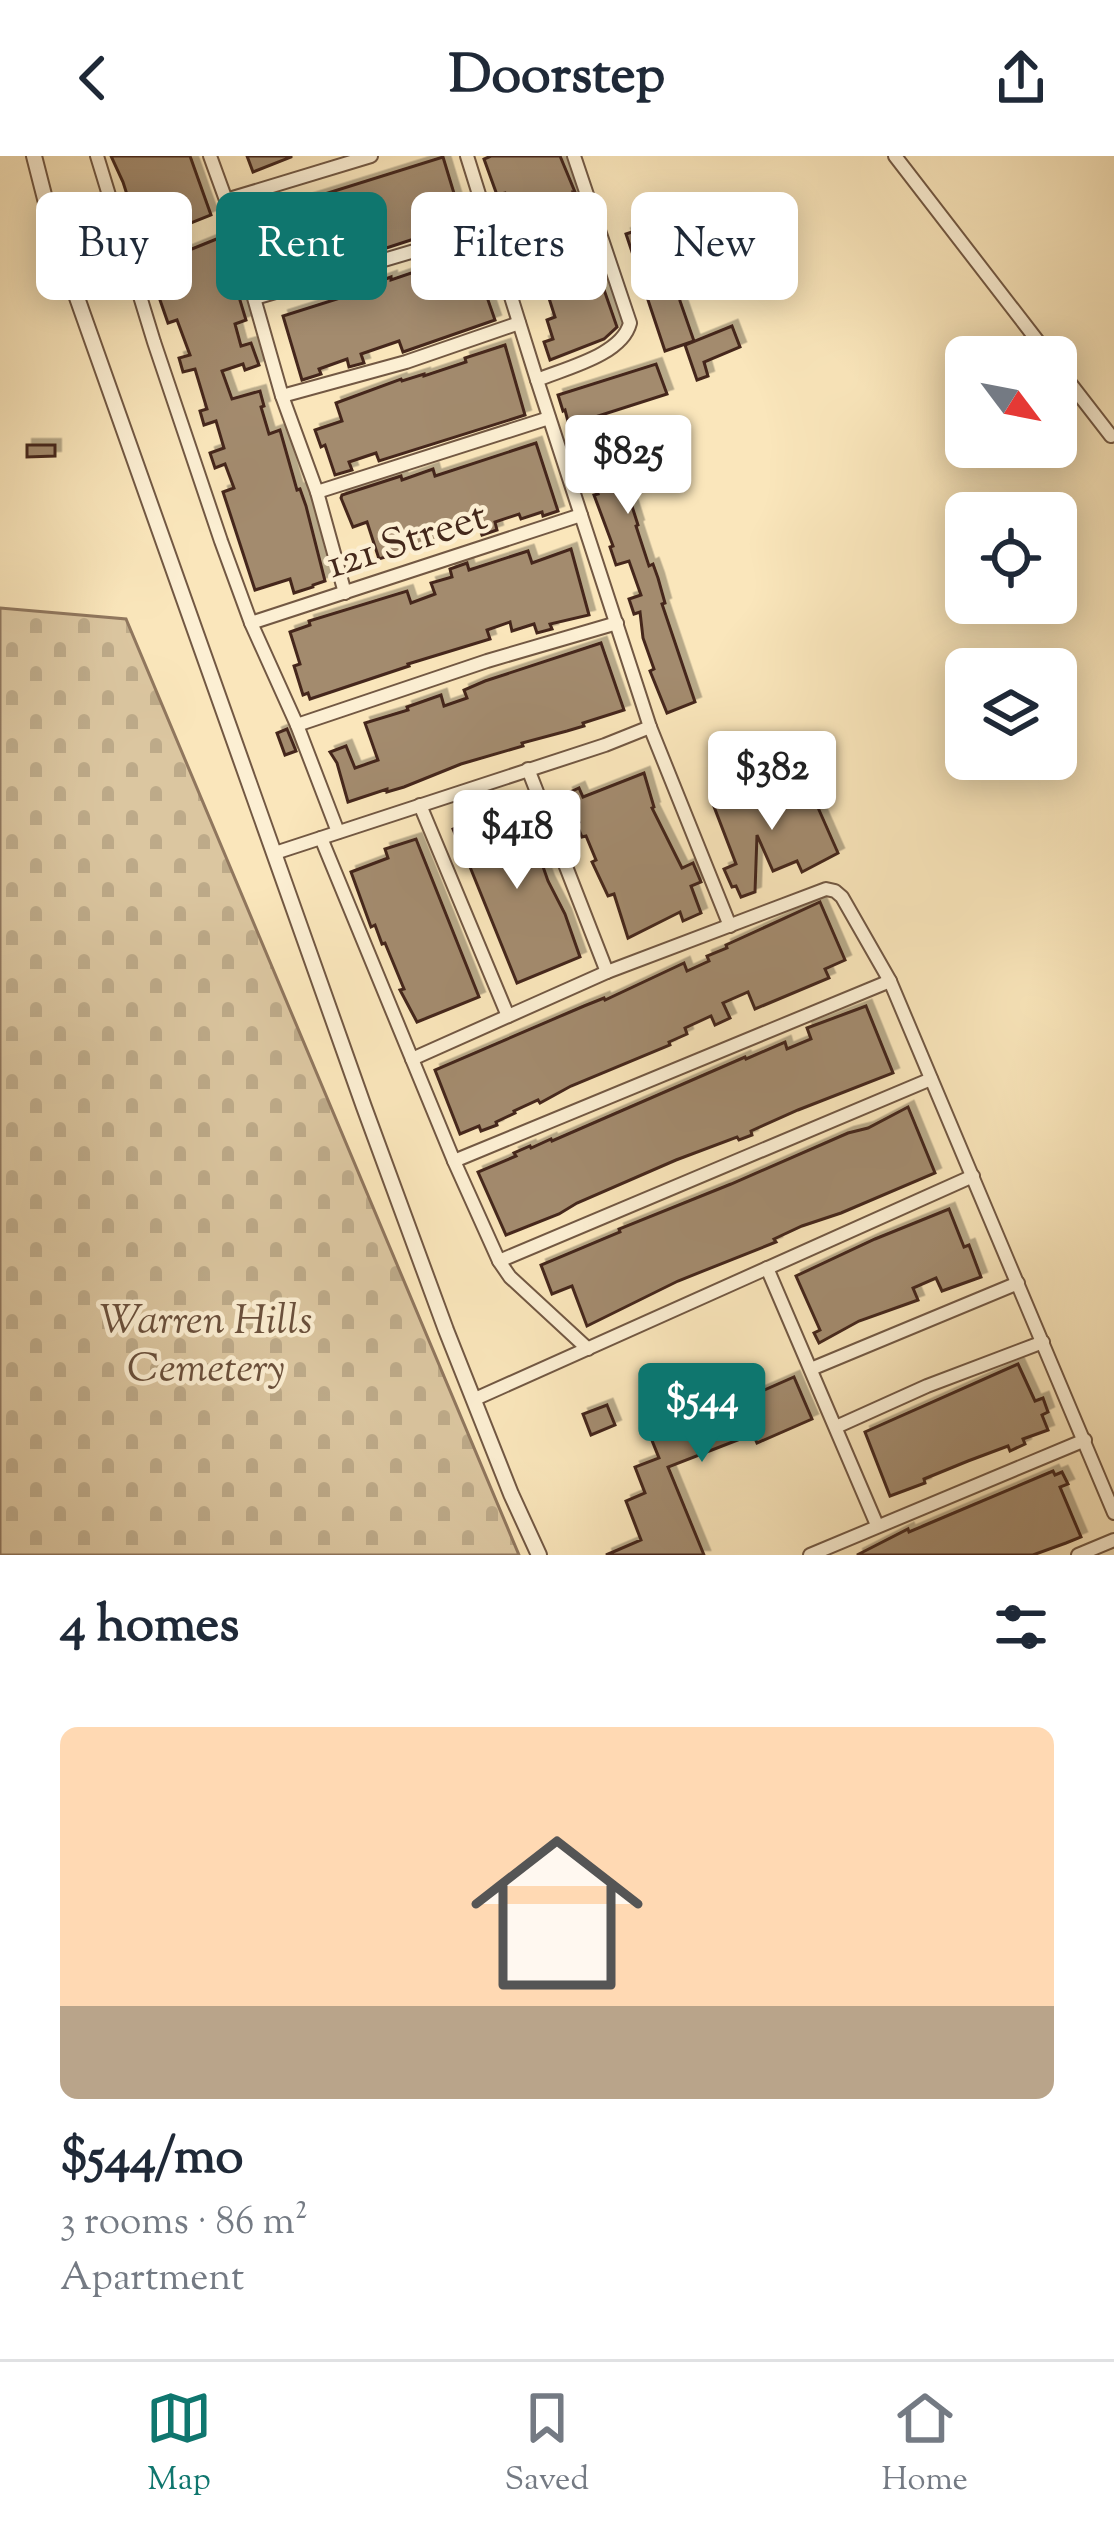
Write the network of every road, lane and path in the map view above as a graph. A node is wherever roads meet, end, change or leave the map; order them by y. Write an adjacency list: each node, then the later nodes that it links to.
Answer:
1 (34, 156): 31 (street)
2 (98, 156): 23 (street)
3 (210, 156): 8 (street)
4 (370, 156): 9 (street)
5 (466, 156): 10 (street)
6 (574, 156): 15 (street)
7 (895, 156): 14 (street)
8 (223, 192)
9 (252, 192)
10 (478, 192)
11 (256, 300): 17 (street)
12 (512, 300): 13 (street)
13 (519, 322): 15 (street); 17 (street)
14 (1034, 336)
15 (537, 380): 18 (street)
16 (1077, 392): 19 (street)
17 (282, 396): 20 (street)
18 (549, 418): 20 (street); 21 (street)
19 (1111, 436)
20 (317, 492): 22 (street)
21 (581, 515): 22 (street, 121 Street); 24 (street)
22 (344, 593): 23 (street, 121 Street)
23 (251, 623): 25 (street)
24 (617, 623): 25 (street); 26 (street)
25 (297, 725): 29 (street)
26 (650, 727): 27 (street); 32 (street)
27 (528, 769): 28 (street); 33 (street)
28 (420, 806): 29 (street); 35 (street)
29 (338, 832): 30 (street)
30 (321, 838): 31 (street); 36 (street)
31 (275, 853): 46 (street)
32 (730, 926): 33 (street); 34 (street)
33 (607, 972): 35 (street)
34 (890, 981): 37 (street); 38 (street)
35 (508, 1016): 36 (street)
36 (412, 1059): 38 (street)
37 (932, 1078): 39 (street); 40 (street)
38 (454, 1161): 40 (street)
39 (973, 1176): 41 (street); 42 (street)
40 (499, 1261): 44 (street)
41 (766, 1268): 44 (street); 45 (street)
42 (1018, 1283): 43 (street); 45 (street)
43 (1043, 1342): 47 (street); 48 (street)
44 (588, 1349): 46 (street)
45 (811, 1369): 47 (street)
46 (475, 1399): 52 (street)
47 (836, 1427): 50 (street)
48 (1085, 1440): 49 (street); 50 (street)
49 (1114, 1514)
50 (877, 1525): 53 (street)
51 (1114, 1540): 54 (street)
52 (539, 1555)
53 (810, 1555)
54 (1078, 1555)

